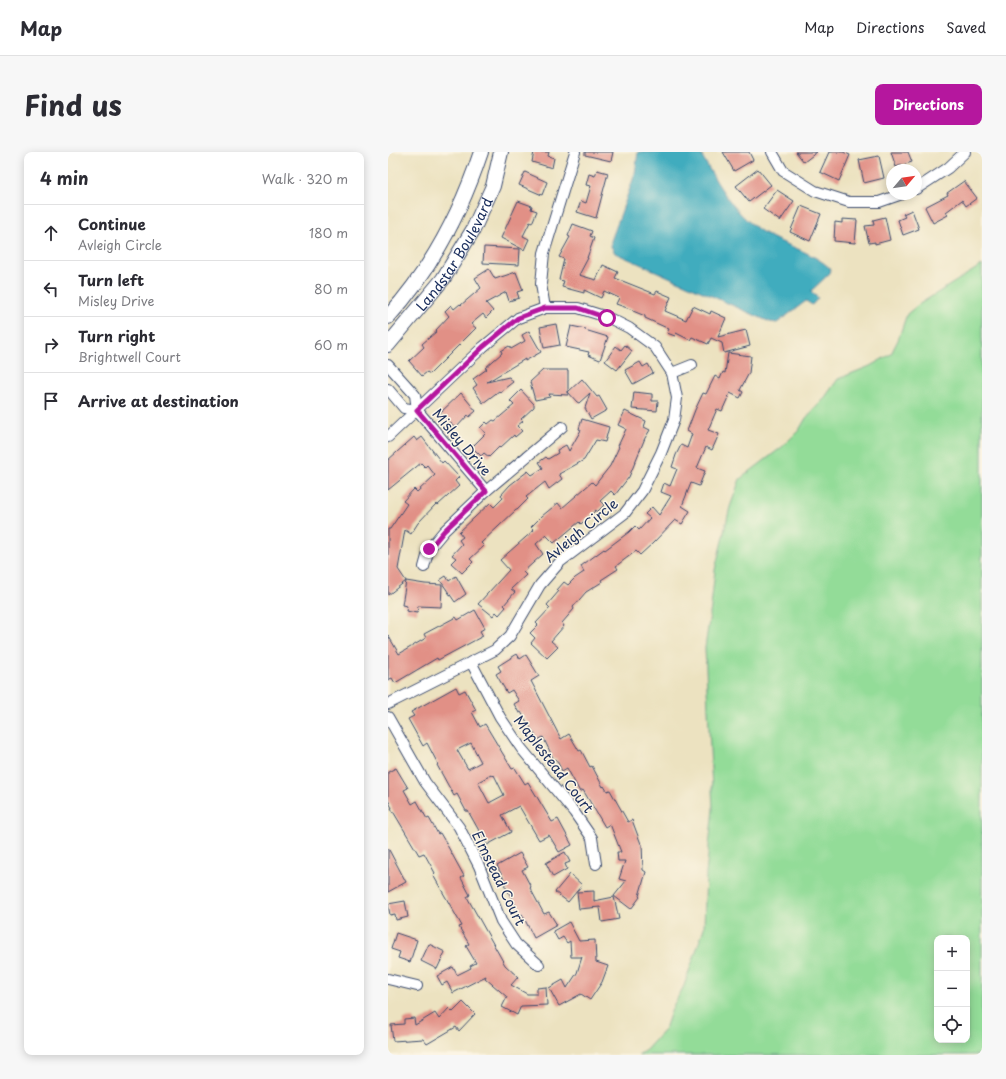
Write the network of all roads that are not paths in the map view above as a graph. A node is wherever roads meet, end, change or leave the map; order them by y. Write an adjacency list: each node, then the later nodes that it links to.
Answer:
1 (481, 152): 9 (main road, Landstar Boulevard)
2 (501, 152): 10 (main road, Landstar Boulevard)
3 (575, 152): 8 (street)
4 (772, 152): 7 (street)
5 (966, 152): 6 (street)
6 (922, 185)
7 (886, 200)
8 (545, 308): 13 (street, Avleigh Circle); 15 (street, Avleigh Circle)
9 (388, 317)
10 (388, 345)
11 (388, 365): 15 (street, Misley Drive)
12 (692, 365): 13 (street)
13 (672, 373): 20 (street, Avleigh Circle)
14 (388, 389): 15 (street, Misley Drive)
15 (417, 410): 17 (street, Avleigh Circle); 18 (street, Misley Drive)
16 (562, 427): 18 (street)
17 (388, 437)
18 (486, 491): 19 (street)
19 (424, 567)
20 (471, 662): 21 (street, Avleigh Circle); 23 (street, Maplestead Court)
21 (388, 704)
22 (388, 717): 24 (street, Elmstead Court)
23 (596, 864)
24 (539, 965)
25 (388, 978): 26 (street)
26 (417, 986)

